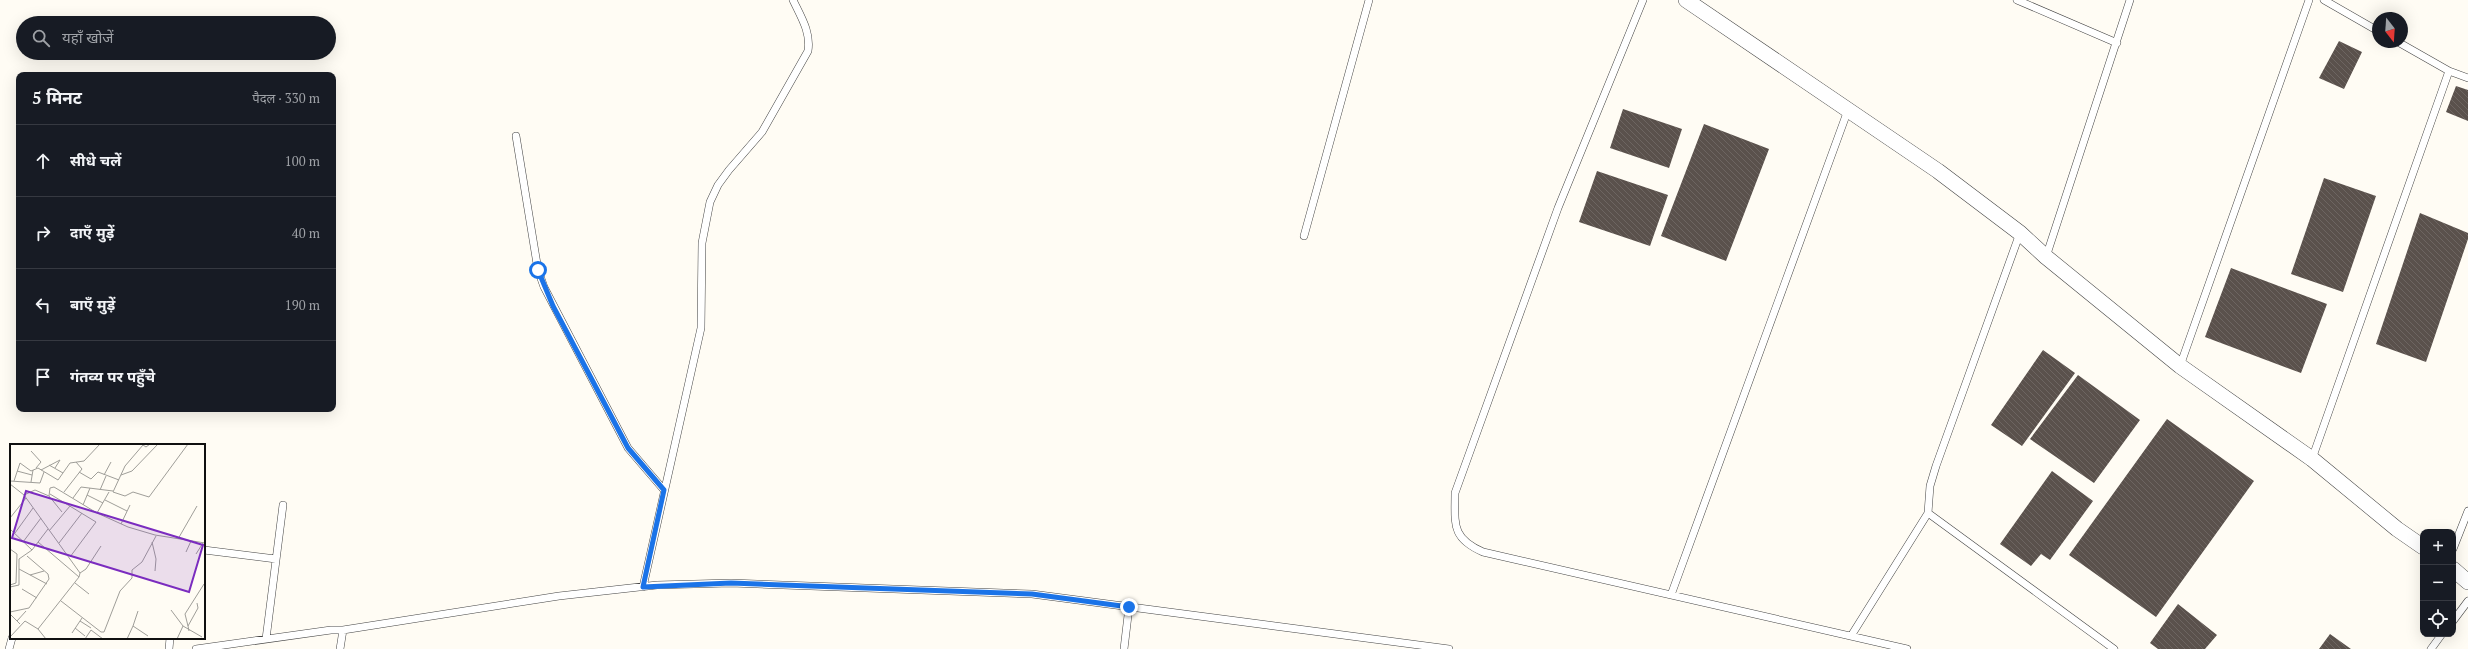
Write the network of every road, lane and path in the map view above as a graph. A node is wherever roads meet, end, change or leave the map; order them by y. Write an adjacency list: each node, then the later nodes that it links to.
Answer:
1 (793, 0): 21 (lane)
2 (1369, 0): 17 (lane)
3 (1643, 0): 32 (lane)
4 (1686, 0): 14 (street)
5 (2017, 0): 10 (lane)
6 (2130, 0): 10 (lane)
7 (2309, 0): 19 (lane)
8 (2324, 0): 9 (lane)
9 (2372, 28)
10 (2117, 43): 18 (lane)
11 (2408, 48): 12 (lane)
12 (2449, 71): 13 (lane); 20 (lane)
13 (2468, 78)
14 (1848, 110): 16 (street); 32 (lane)
15 (516, 136): 21 (lane)
16 (2020, 233): 18 (street); 24 (lane)
17 (1304, 236)
18 (2046, 257): 19 (street)
19 (2180, 366): 20 (street)
20 (2312, 459): 26 (street)
21 (664, 490): 31 (lane)
22 (284, 505): 28 (lane)
23 (2468, 511): 25 (lane)
24 (1928, 513): 37 (lane); 49 (lane)
25 (2456, 541)
26 (2420, 545)
27 (205, 550): 28 (lane)
28 (276, 559): 41 (lane)
29 (2456, 572): 30 (street)
30 (2468, 582)
31 (643, 587): 34 (lane); 36 (lane)
32 (1671, 595): 37 (lane)
33 (2468, 601): 35 (lane)
34 (1129, 607): 46 (lane); 47 (lane)
35 (2456, 616)
36 (343, 630): 41 (lane); 45 (lane)
37 (1851, 636): 48 (lane)
38 (2440, 637): 50 (lane)
39 (12, 639): 42 (lane)
40 (170, 639): 43 (lane)
41 (266, 639): 44 (lane)
42 (9, 649)
43 (169, 649)
44 (196, 649)
45 (340, 649)
46 (1124, 649)
47 (1449, 649)
48 (1907, 649)
49 (2114, 649)
50 (2431, 649)

